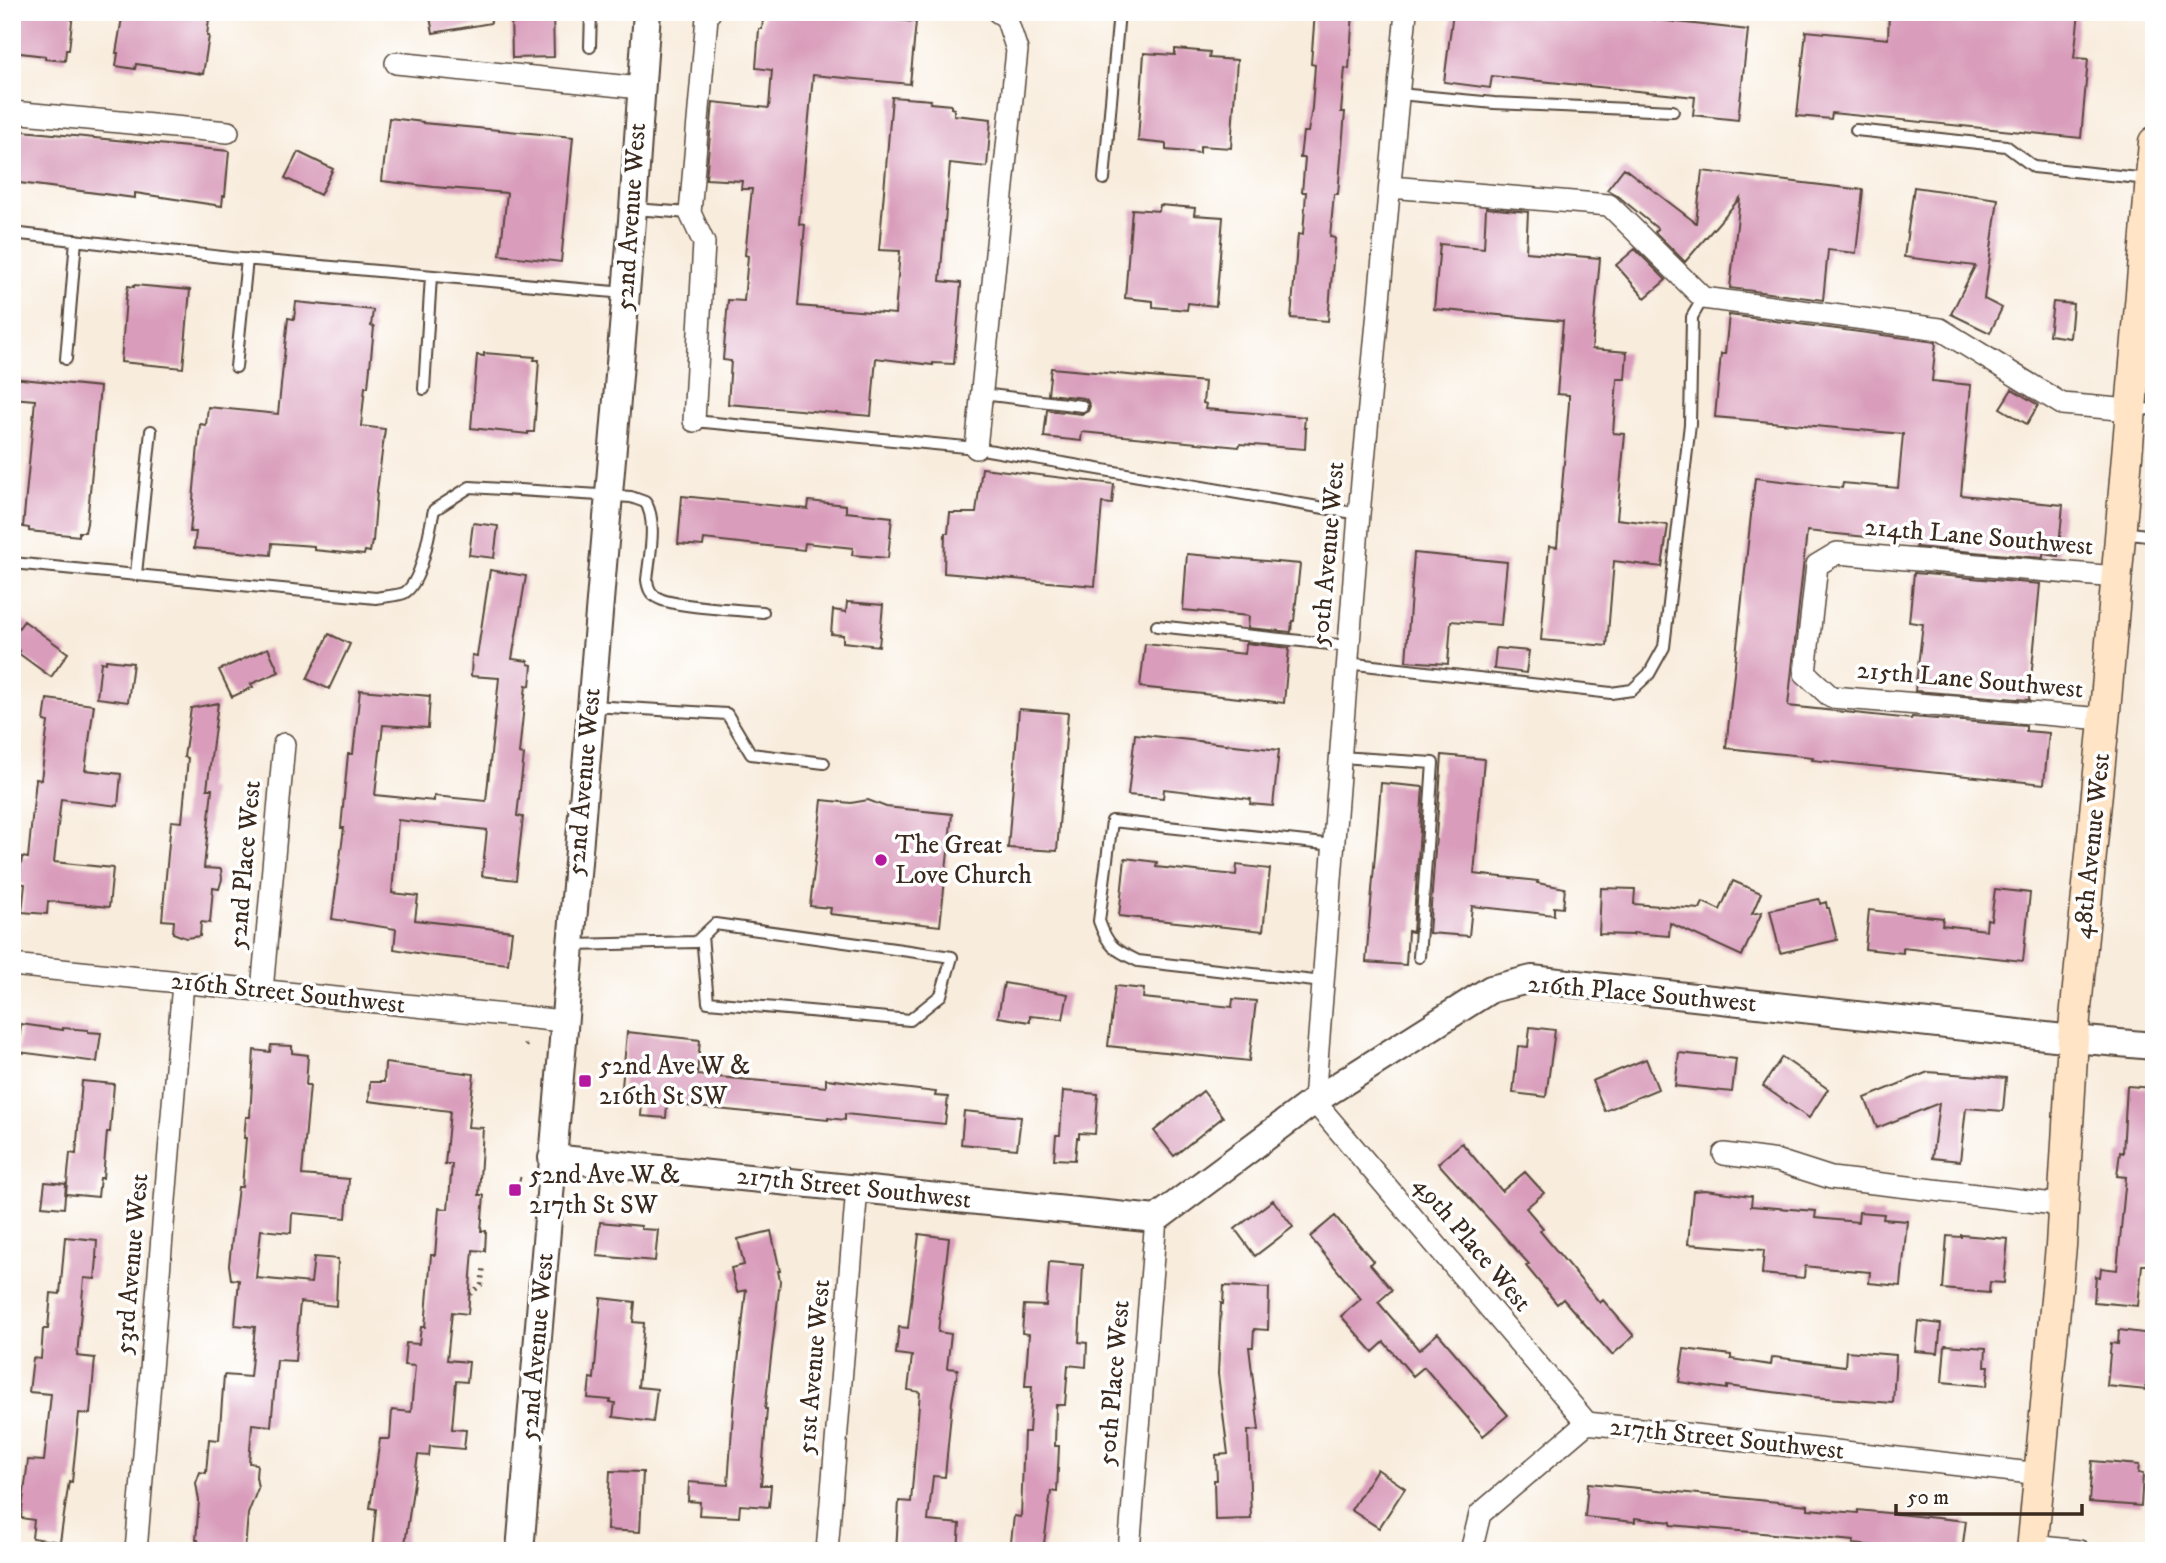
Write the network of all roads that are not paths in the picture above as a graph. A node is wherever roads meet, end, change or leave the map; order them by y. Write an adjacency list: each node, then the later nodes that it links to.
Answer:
1 (591, 12): 7 (lane)
2 (647, 12): 9 (street, 52nd Avenue West)
3 (710, 12): 20 (street)
4 (998, 12): 30 (street)
5 (1119, 12): 16 (lane)
6 (1406, 12): 10 (street, 50th Avenue West)
7 (590, 47)
8 (396, 63): 9 (street)
9 (640, 88): 19 (street, 52nd Avenue West)
10 (1399, 94): 11 (lane); 18 (street, 50th Avenue West)
11 (1674, 111)
12 (12, 112): 14 (street)
13 (1856, 130): 17 (lane)
14 (228, 132)
15 (2154, 142): 17 (main road, 48th Avenue West)
16 (1104, 179)
17 (2150, 180): 32 (main road, 48th Avenue West)
18 (1390, 187): 26 (street); 37 (street, 50th Avenue West)
19 (633, 209): 20 (lane); 25 (street, 52nd Avenue West)
20 (690, 213): 33 (street)
21 (12, 233): 22 (lane)
22 (76, 240): 23 (lane); 27 (lane)
23 (247, 259): 24 (lane); 28 (lane)
24 (431, 276): 25 (lane); 29 (lane)
25 (625, 293): 36 (street, 52nd Avenue West)
26 (1703, 298): 32 (street); 45 (lane)
27 (66, 359)
28 (236, 367)
29 (424, 389)
30 (982, 394): 31 (lane); 35 (street)
31 (1082, 406)
32 (2142, 409): 38 (main road, 48th Avenue West)
33 (694, 421): 35 (lane)
34 (151, 431): 41 (lane)
35 (976, 448): 37 (lane)
36 (608, 496): 41 (lane); 43 (lane); 47 (street, 52nd Avenue West)
37 (1359, 514): 45 (street, 50th Avenue West)
38 (2120, 532): 39 (lane); 42 (main road, 48th Avenue West)
39 (2154, 536)
40 (12, 563): 41 (lane)
41 (136, 574)
42 (2116, 577): 46 (street, 214th Lane Southwest); 48 (main road, 48th Avenue West)
43 (763, 612)
44 (1157, 626): 45 (lane)
45 (1348, 654): 50 (street, 50th Avenue West)
46 (1831, 696): 48 (street, 215th Lane Southwest)
47 (590, 705): 51 (lane); 54 (street, 52nd Avenue West)
48 (2104, 719): 61 (main road, 48th Avenue West)
49 (284, 744): 59 (street, 52nd Place West)
50 (1340, 757): 52 (street, 50th Avenue West); 55 (lane)
51 (824, 762)
52 (1334, 845): 58 (street, 50th Avenue West); 58 (lane)
53 (702, 936): 53 (lane); 54 (lane)
54 (570, 945): 60 (street, 52nd Avenue West)
55 (1419, 957)
56 (12, 965): 57 (street, 216th Street Southwest)
57 (183, 982): 59 (street, 216th Street Southwest); 73 (street, 53rd Avenue West)
58 (1323, 982): 63 (street, 50th Avenue West)
59 (261, 991): 60 (street, 216th Street Southwest)
60 (564, 1021): 65 (street, 52nd Avenue West)
61 (2073, 1040): 62 (street); 63 (street, 216th Place Southwest); 67 (main road, 48th Avenue West)
62 (2154, 1046)
63 (1314, 1101): 68 (street, 216th Place Southwest); 69 (street, 49th Place West)
64 (1724, 1154): 67 (street)
65 (552, 1158): 66 (street, 217th Street Southwest); 74 (street, 52nd Avenue West)
66 (857, 1188): 68 (street, 217th Street Southwest); 75 (street, 51st Avenue West)
67 (2063, 1205): 70 (main road, 48th Avenue West)
68 (1156, 1219): 76 (street, 50th Place West)
69 (1587, 1423): 70 (street, 217th Street Southwest); 71 (street, 217th Street Southwest)
70 (2040, 1474): 72 (main road, 48th Avenue West)
71 (1472, 1547)
72 (2032, 1548): 77 (street)
73 (136, 1551)
74 (520, 1551)
75 (827, 1551)
76 (1129, 1551)
77 (2079, 1551)

